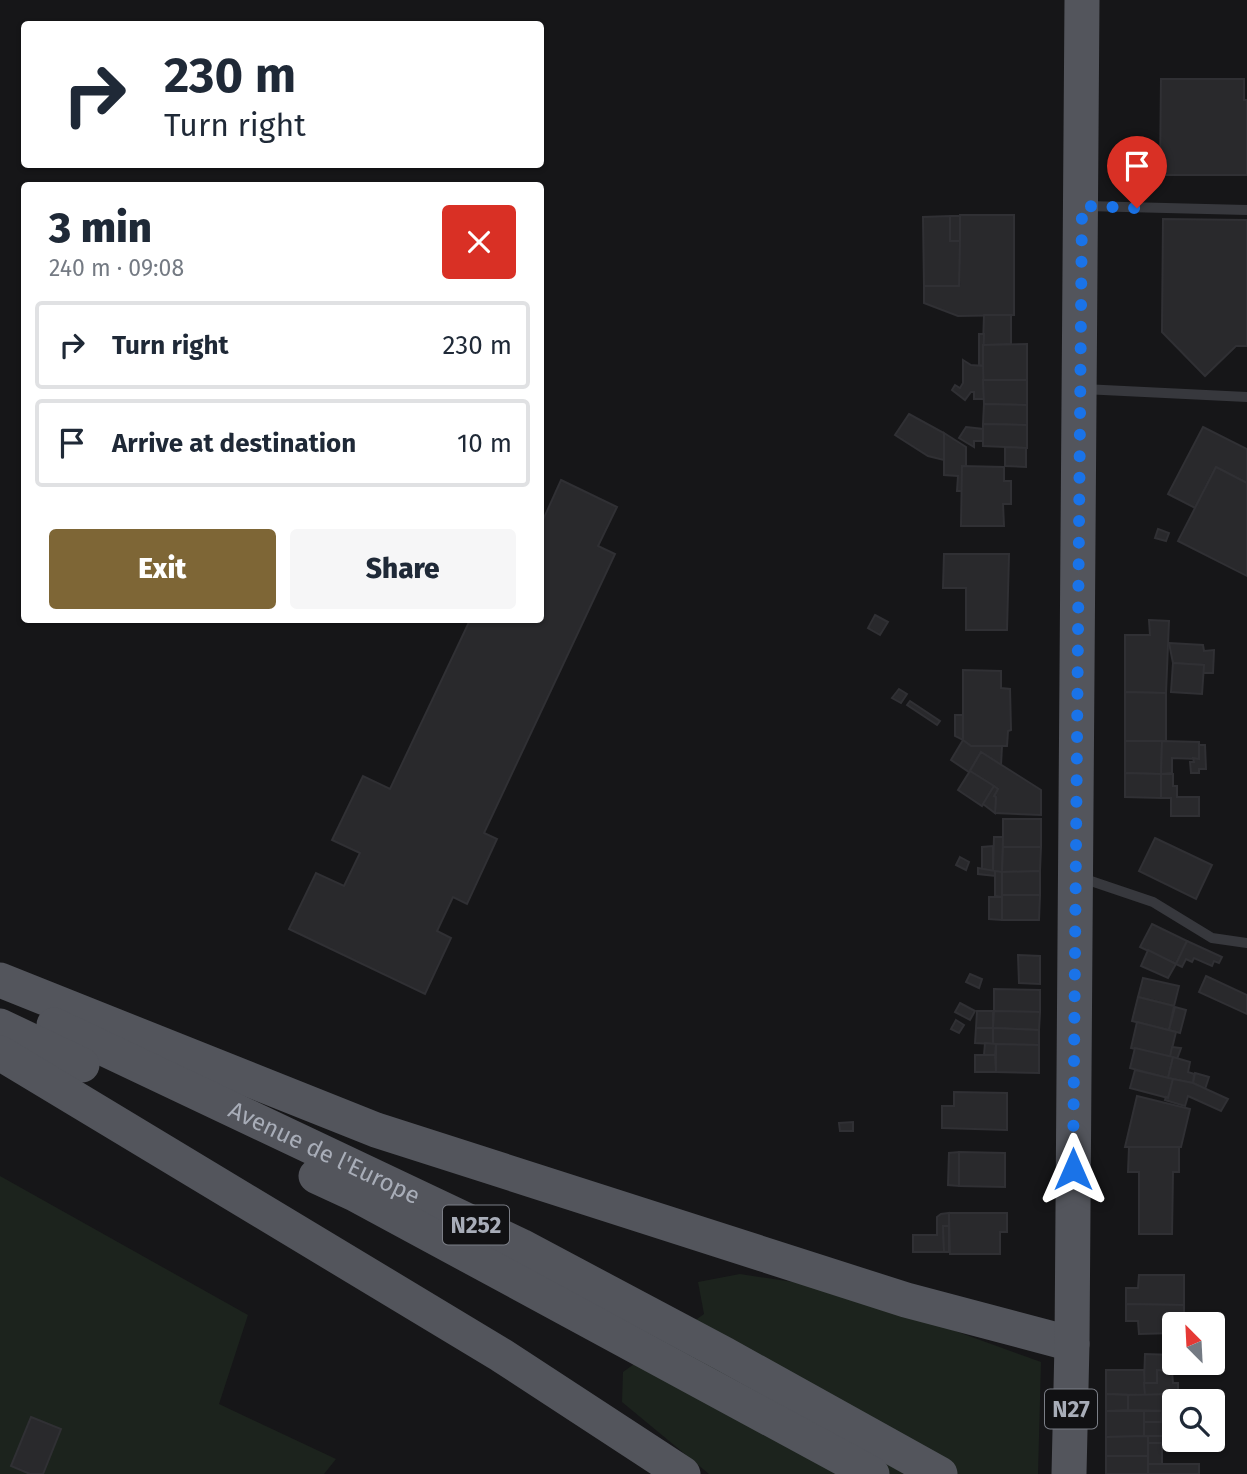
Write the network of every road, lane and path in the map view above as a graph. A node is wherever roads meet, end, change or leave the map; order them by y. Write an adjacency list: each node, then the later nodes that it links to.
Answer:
1 (1082, 0): 2 (main road, N27)
2 (1082, 206): 3 (lane); 4 (main road, N27)
3 (1247, 210)
4 (1081, 389): 5 (lane); 6 (main road, N27)
5 (1247, 397)
6 (1076, 876): 7 (lane); 12 (main road, N27)
7 (1247, 943)
8 (0, 980): 12 (main road)
9 (0, 999): 15 (main road, Avenue de l'Europe / N252)
10 (0, 1026): 14 (main road, Avenue de l'Europe / N252)
11 (0, 1053): 13 (main road)
12 (1072, 1344): 16 (main road, N27)
13 (683, 1474)
14 (873, 1474)
15 (940, 1474)
16 (1069, 1474)

